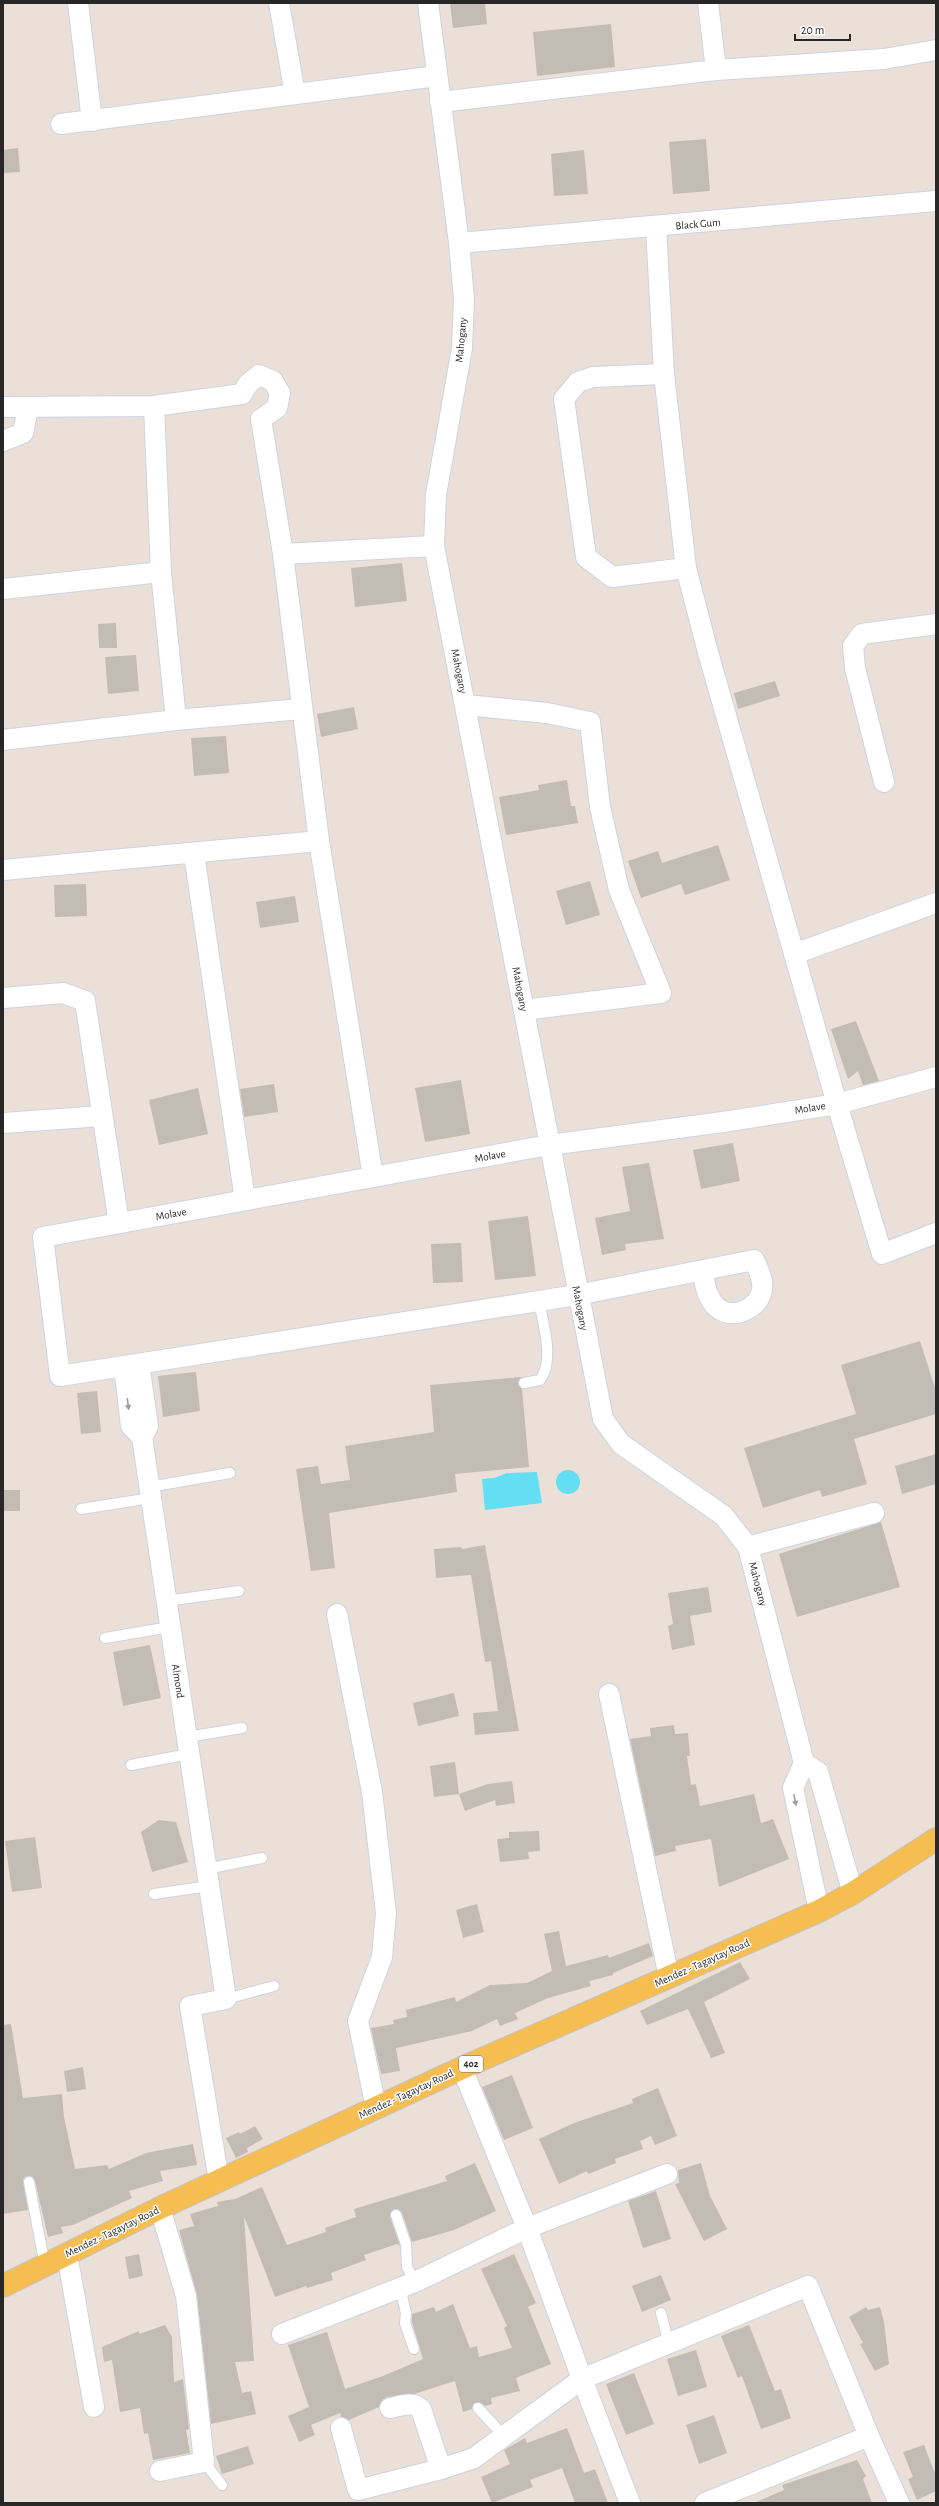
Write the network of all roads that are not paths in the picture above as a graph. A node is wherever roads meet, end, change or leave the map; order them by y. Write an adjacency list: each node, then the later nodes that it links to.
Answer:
1 (78, 3): 10 (street)
2 (280, 3): 8 (street)
3 (428, 3): 7 (street, Mahogany)
4 (708, 3): 6 (street)
5 (936, 50): 6 (street)
6 (716, 70): 9 (street)
7 (437, 76): 8 (street); 9 (street, Mahogany)
8 (295, 94): 10 (street)
9 (440, 102): 14 (street, Mahogany)
10 (92, 120): 11 (street)
11 (61, 124)
12 (936, 202): 13 (street, Black Gum)
13 (656, 227): 14 (street, Black Gum); 15 (street)
14 (459, 243): 22 (street, Mahogany)
15 (664, 374): 24 (street); 24 (street)
16 (242, 394): 17 (street); 20 (street); 20 (street)
17 (154, 406): 19 (street); 25 (street)
18 (3, 407): 19 (street)
19 (28, 408): 21 (street)
20 (262, 419): 23 (street)
21 (3, 441)
22 (434, 546): 23 (street); 28 (street, Mahogany)
23 (283, 554): 29 (street)
24 (686, 568): 37 (street)
25 (161, 572): 26 (street); 30 (street)
26 (3, 589)
27 (936, 624): 32 (street)
28 (466, 705): 39 (street, Mahogany); 39 (street)
29 (301, 709): 30 (street); 33 (street)
30 (176, 720): 31 (street)
31 (3, 740)
32 (884, 782)
33 (319, 842): 34 (street); 45 (street)
34 (194, 854): 35 (street); 46 (street)
35 (3, 870)
36 (936, 904): 37 (street)
37 (794, 954): 41 (street)
38 (3, 998): 42 (street)
39 (524, 1010): 44 (street, Mahogany)
40 (936, 1077): 41 (street, Molave)
41 (837, 1104): 44 (street, Molave); 48 (street)
42 (102, 1116): 43 (street); 47 (street)
43 (3, 1123)
44 (549, 1145): 45 (street, Molave); 50 (street, Mahogany)
45 (373, 1177): 46 (street, Molave)
46 (245, 1200): 47 (street, Molave)
47 (119, 1223): 52 (street, Molave)
48 (936, 1234)
49 (703, 1270): 50 (street)
50 (577, 1296): 51 (street); 58 (street, Mahogany)
51 (539, 1301): 52 (street); 53 (lane)
52 (131, 1365): 55 (street, Almond)
53 (524, 1383)
54 (230, 1473): 55 (lane)
55 (150, 1492): 56 (lane); 60 (street, Almond)
56 (81, 1509)
57 (874, 1513): 58 (street)
58 (748, 1547): 67 (street, Mahogany)
59 (239, 1591): 60 (lane)
60 (166, 1601): 62 (street, Almond)
61 (337, 1614): 81 (street)
62 (170, 1627): 63 (lane); 66 (street, Almond)
63 (105, 1638)
64 (609, 1694): 77 (street)
65 (242, 1728): 66 (lane)
66 (188, 1746): 68 (lane); 73 (street, Almond)
67 (804, 1764): 70 (street); 71 (street, one-way to 71)
68 (132, 1765)
69 (936, 1839): 74 (main road, Mendez - Tagaytay Road / 402)
70 (838, 1840): 71 (street); 74 (street)
71 (806, 1849): 76 (street)
72 (262, 1858): 73 (lane)
73 (208, 1877): 75 (lane); 79 (street, Almond)
74 (852, 1893): 76 (main road, Mendez - Tagaytay Road / 402)
75 (154, 1894)
76 (819, 1911): 77 (main road, Mendez - Tagaytay Road / 402)
77 (669, 1977): 80 (main road, Mendez - Tagaytay Road / 402)
78 (274, 1986): 79 (lane)
79 (226, 1999): 83 (street)
80 (462, 2068): 81 (main road, Mendez - Tagaytay Road / 402); 87 (street)
81 (376, 2108): 83 (main road, Mendez - Tagaytay Road / 402)
82 (667, 2174): 87 (street)
83 (220, 2181): 85 (main road, Mendez - Tagaytay Road / 402)
84 (29, 2182): 89 (lane)
85 (160, 2208): 88 (main road, Mendez - Tagaytay Road / 402); 103 (street)
86 (396, 2215): 90 (lane)
87 (527, 2228): 90 (street); 96 (street)
88 (67, 2254): 89 (main road, Mendez - Tagaytay Road / 402); 97 (street)
89 (45, 2266): 91 (main road, Mendez - Tagaytay Road / 402)
90 (408, 2284): 93 (street); 95 (lane)
91 (3, 2286)
92 (661, 2313): 94 (lane)
93 (282, 2334)
94 (669, 2344): 96 (street); 102 (street)
95 (414, 2349)
96 (582, 2379): 101 (street); 108 (street)
97 (94, 2407)
98 (390, 2408): 104 (street)
99 (478, 2408): 101 (lane)
100 (341, 2428): 107 (street)
101 (504, 2436): 104 (street)
102 (869, 2436): 109 (street); 110 (street)
103 (204, 2462): 105 (street); 106 (lane)
104 (441, 2469): 107 (street)
105 (160, 2471)
106 (222, 2485)
107 (359, 2496)
108 (630, 2503)
109 (705, 2503)
110 (899, 2503)

